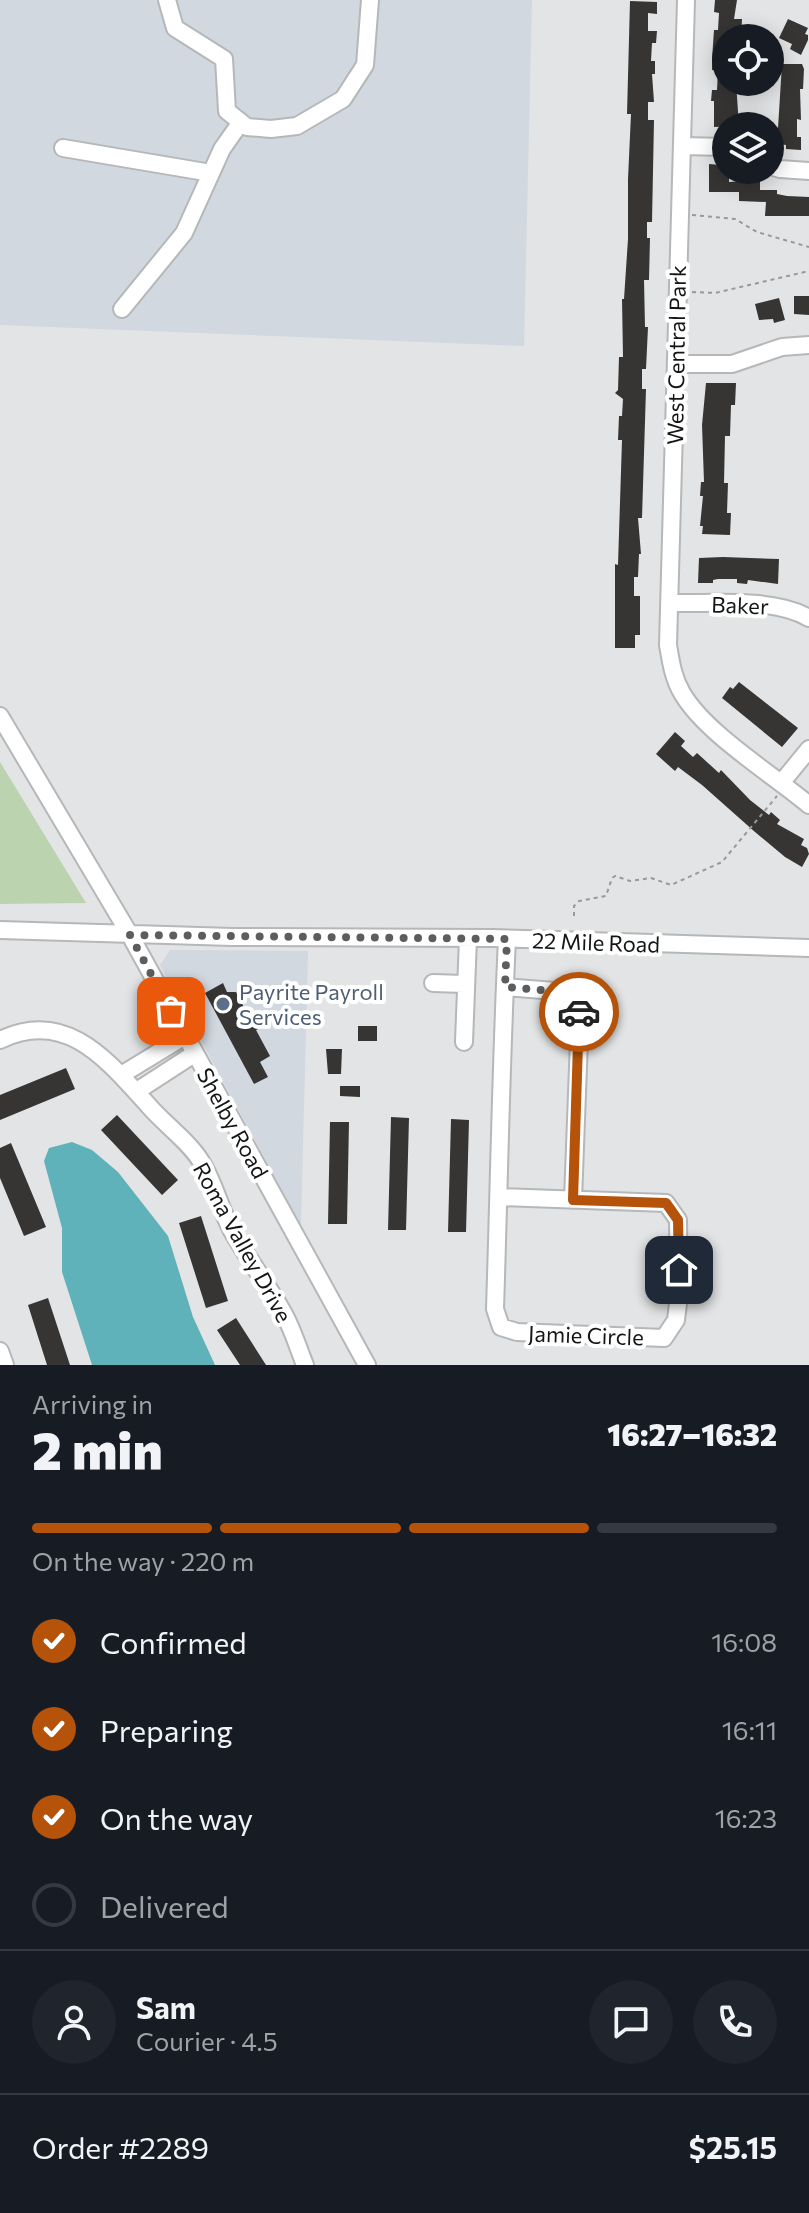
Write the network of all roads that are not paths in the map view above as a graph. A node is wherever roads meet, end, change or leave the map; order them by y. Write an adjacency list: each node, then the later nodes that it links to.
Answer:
1 (167, 0): 4 (street)
2 (370, 0): 4 (street)
3 (686, 0): 5 (street, West Central Park)
4 (241, 122): 10 (street)
5 (682, 146): 6 (street); 13 (street, West Central Park)
6 (712, 147)
7 (63, 148): 10 (street)
8 (784, 169): 9 (street)
9 (809, 171)
10 (211, 173): 11 (street)
11 (122, 309)
12 (809, 345): 13 (street)
13 (676, 364): 14 (street, West Central Park)
14 (670, 603): 15 (street, Baker); 18 (street, West Central Park)
15 (809, 618)
16 (0, 716): 21 (street, Shelby Road)
17 (809, 749): 18 (street)
18 (778, 790): 19 (street)
19 (809, 805)
20 (0, 930): 21 (street, 22 Mile Road)
21 (130, 935): 22 (street, 22 Mile Road); 28 (street, Shelby Road)
22 (468, 938): 23 (street, 22 Mile Road); 26 (street)
23 (507, 939): 24 (street, 22 Mile Road); 27 (street, Jamie Circle)
24 (809, 948)
25 (433, 983): 26 (street)
26 (465, 984): 30 (street)
27 (505, 987): 34 (street, Jamie Circle); 35 (street)
28 (185, 1036): 31 (street, Shelby Road); 32 (street)
29 (0, 1040): 32 (street, Roma Valley Drive)
30 (464, 1042)
31 (194, 1054): 33 (street); 39 (street, Shelby Road)
32 (121, 1075): 33 (street, Roma Valley Drive)
33 (137, 1091): 38 (street, Roma Valley Drive)
34 (499, 1197): 35 (street, Jamie Circle); 35 (street, Jamie Circle)
35 (573, 1200)
36 (0, 1351): 37 (street)
37 (5, 1365)
38 (305, 1365)
39 (367, 1365)

